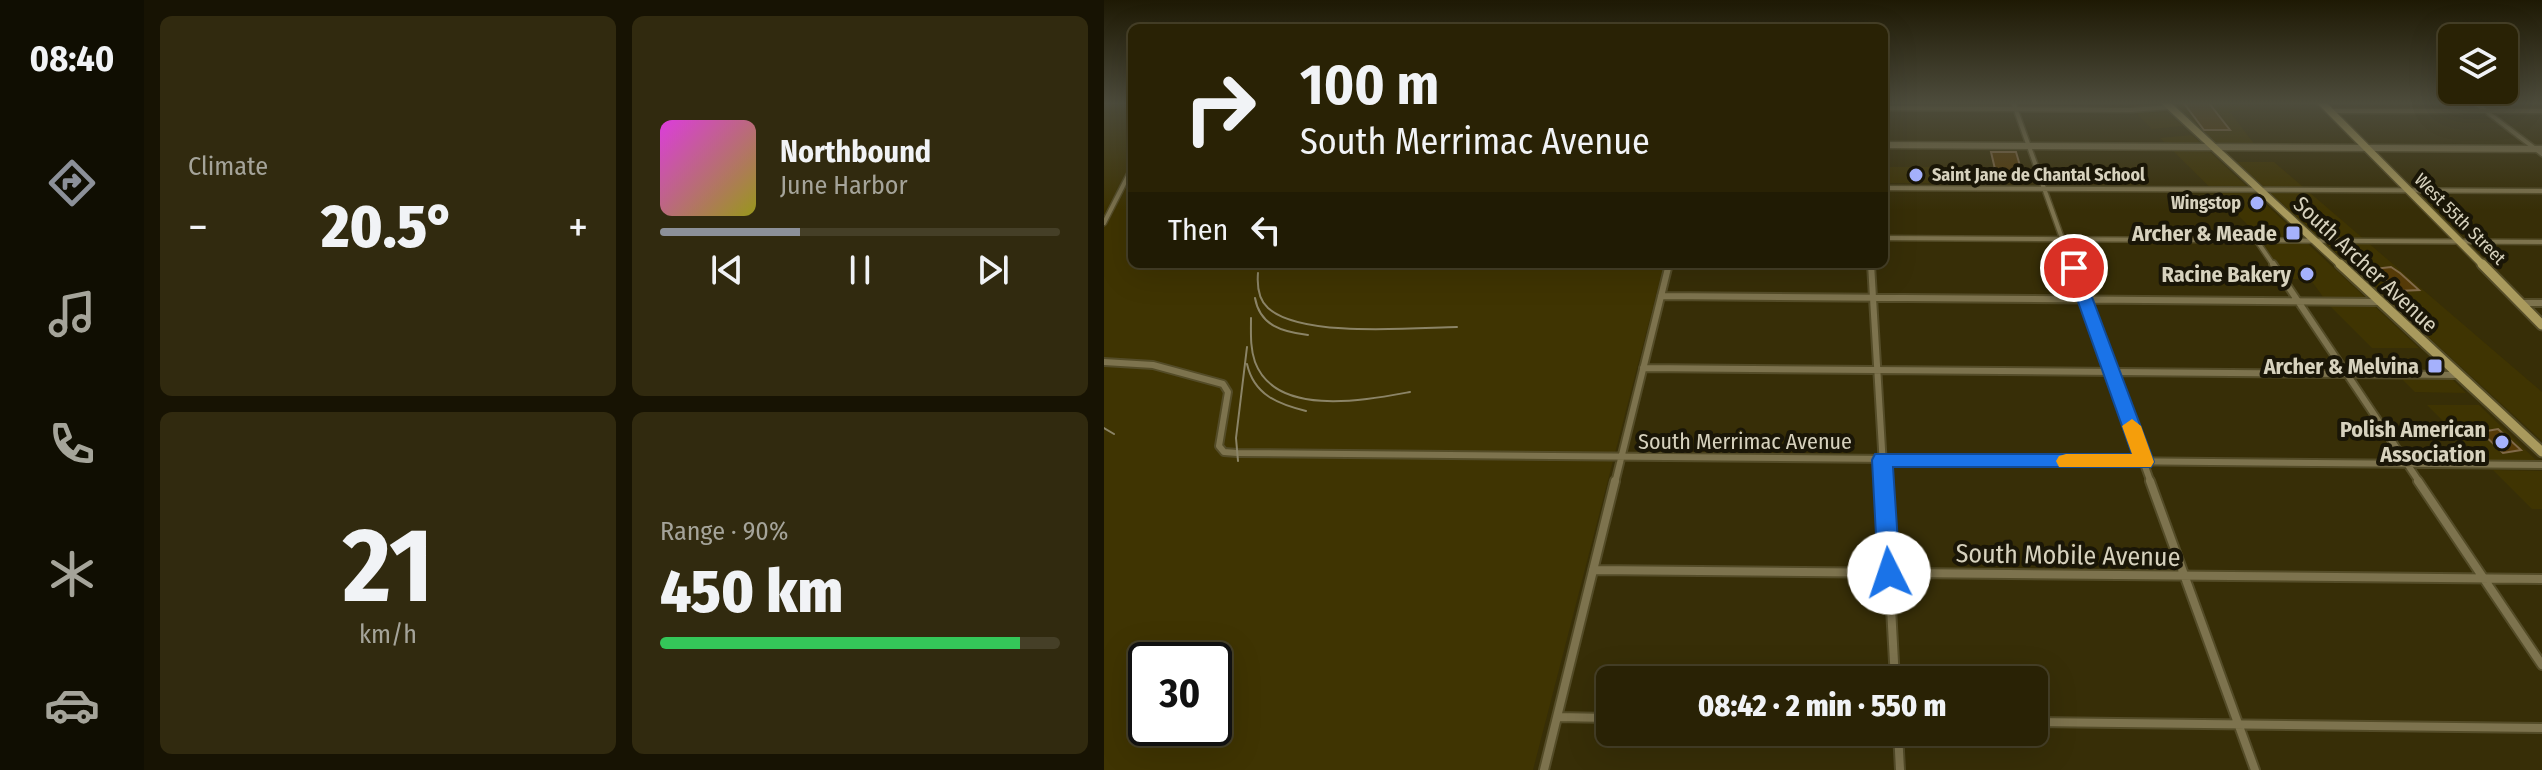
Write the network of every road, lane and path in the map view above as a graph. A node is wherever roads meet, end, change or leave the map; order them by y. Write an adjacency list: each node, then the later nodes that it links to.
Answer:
1 (2026, 138): 6 (street)
2 (2203, 138): 7 (main road, South Archer Avenue)
3 (2357, 138): 8 (main road, West 55th Street)
4 (2522, 138): 9 (street)
5 (1888, 145): 6 (street)
6 (2029, 146): 7 (street); 12 (street)
7 (2212, 147): 8 (street); 13 (main road, South Archer Avenue)
8 (2367, 148): 9 (street); 14 (main road, West 55th Street)
9 (2539, 151)
10 (1128, 176): 16 (street)
11 (1888, 188): 12 (street)
12 (2045, 189): 13 (street); 18 (street)
13 (2259, 190): 14 (street); 20 (main road, South Archer Avenue)
14 (2409, 191): 15 (street); 21 (main road, West 55th Street)
15 (2542, 191)
16 (1104, 223)
17 (1888, 238): 18 (street)
18 (2063, 239): 19 (street); 27 (street)
19 (2257, 241): 20 (street); 28 (street)
20 (2314, 241): 21 (street); 29 (main road, South Archer Avenue)
21 (2460, 242): 22 (street); 30 (main road, West 55th Street)
22 (2542, 242)
23 (1668, 268): 25 (street)
24 (1871, 268): 26 (street)
25 (1661, 296): 26 (street); 34 (street)
26 (1873, 298): 27 (street); 35 (street)
27 (2085, 300): 28 (street); 36 (street)
28 (2298, 301): 29 (street); 37 (street)
29 (2380, 302): 38 (main road, South Archer Avenue)
30 (2520, 303): 31 (street); 32 (main road, West 55th Street)
31 (2542, 303)
32 (2542, 325)
33 (1104, 362): 40 (street, South Merrimac Avenue)
34 (1643, 368): 35 (street); 40 (street)
35 (1878, 370): 36 (street); 41 (street)
36 (2112, 372): 37 (street); 42 (street)
37 (2347, 374): 38 (street); 43 (street)
38 (2459, 375): 39 (main road, South Archer Avenue)
39 (2542, 452)
40 (1621, 458): 41 (street, South Merrimac Avenue); 45 (street)
41 (1882, 460): 42 (street, South Merrimac Avenue); 46 (street)
42 (2144, 462): 43 (street, South Merrimac Avenue); 47 (street)
43 (2407, 464): 44 (street, South Merrimac Avenue); 48 (street)
44 (2542, 465)
45 (1593, 570): 46 (street, South Mobile Avenue); 52 (street)
46 (1889, 573): 47 (street, South Mobile Avenue); 51 (street)
47 (2185, 576): 48 (street, South Mobile Avenue); 55 (street)
48 (2484, 579): 49 (street, South Mobile Avenue); 50 (street)
49 (2542, 579)
50 (2542, 665)
51 (1894, 666)
52 (1557, 717): 53 (street); 58 (street)
53 (1596, 718)
54 (2048, 722): 55 (street)
55 (2239, 725): 56 (street); 60 (street)
56 (2542, 728)
57 (1899, 746): 59 (street)
58 (1544, 770)
59 (1900, 770)
60 (2255, 770)

